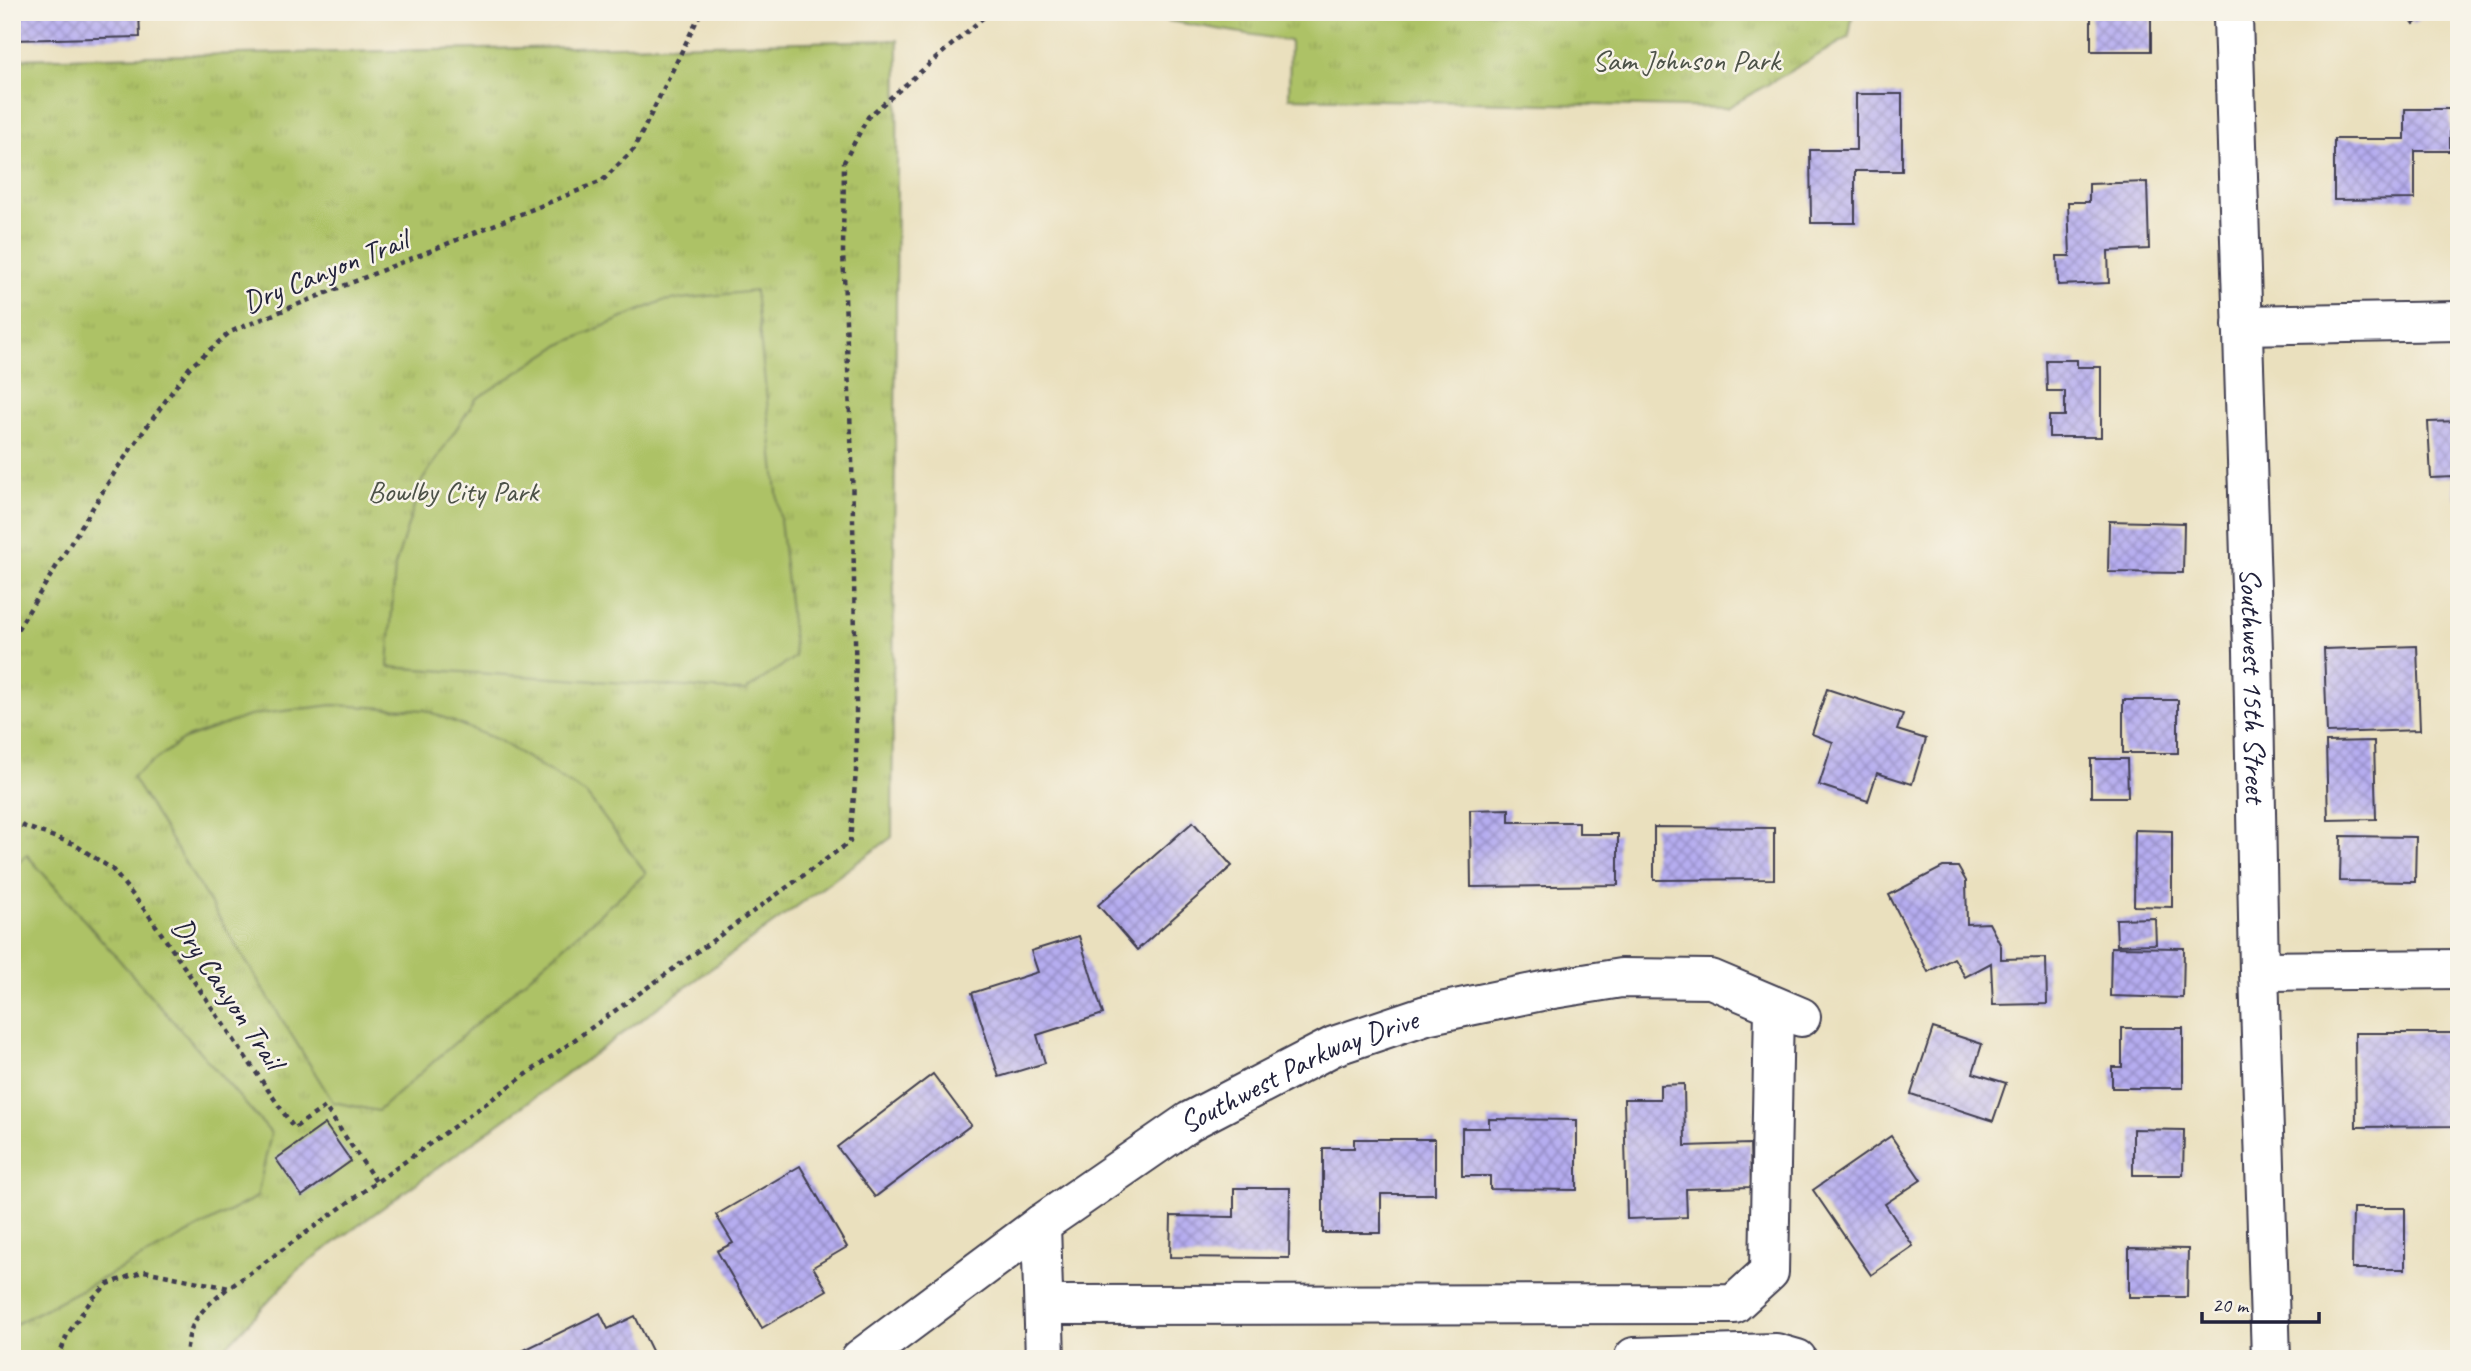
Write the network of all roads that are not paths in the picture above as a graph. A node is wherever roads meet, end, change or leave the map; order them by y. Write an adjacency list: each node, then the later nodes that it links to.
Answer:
1 (2235, 12): 3 (street, Southwest 15th Street)
2 (2459, 321): 3 (street)
3 (2242, 325): 5 (street, Southwest 15th Street)
4 (2459, 969): 5 (street)
5 (2259, 971): 12 (street, Southwest 15th Street)
6 (1041, 1224): 7 (street); 7 (street, Southwest Parkway Drive); 8 (street, Southwest Parkway Drive)
7 (1044, 1305): 9 (street)
8 (860, 1359)
9 (1045, 1359)
10 (1634, 1359): 11 (street)
11 (1797, 1359)
12 (2272, 1359)

